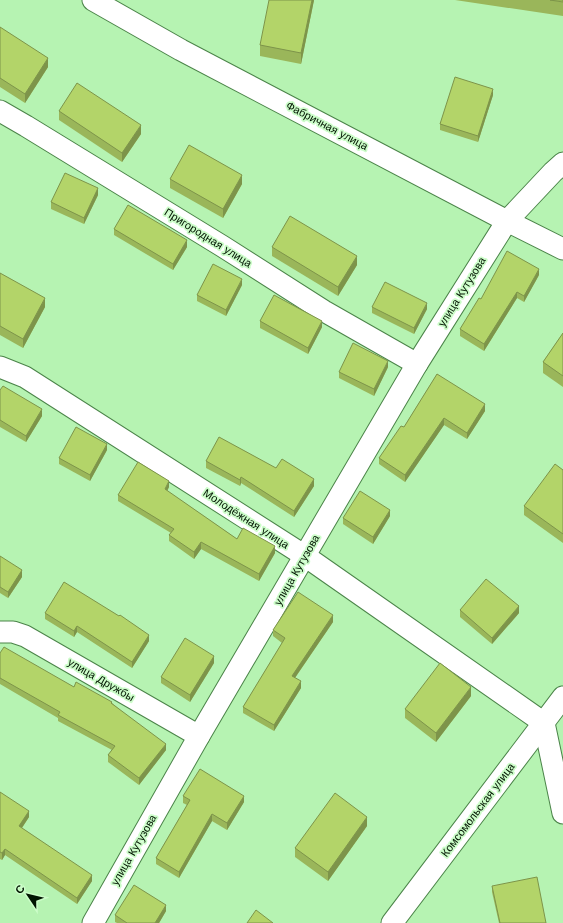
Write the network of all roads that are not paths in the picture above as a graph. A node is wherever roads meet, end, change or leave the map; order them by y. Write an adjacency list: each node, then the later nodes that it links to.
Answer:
1 (93, 0): 4 (street, Фабричная улица)
2 (0, 111): 6 (street, Пригородная улица)
3 (563, 163): 4 (street, улица Кутузова)
4 (507, 221): 5 (street, Фабричная улица); 6 (street, улица Кутузова)
5 (563, 249)
6 (417, 364): 8 (street, улица Кутузова)
7 (0, 367): 8 (street, Молодёжная улица)
8 (305, 556): 11 (street, Молодёжная улица); 12 (street, улица Кутузова)
9 (0, 632): 12 (street, улица Дружбы)
10 (563, 697): 11 (street, Комсомольская улица)
11 (544, 723): 13 (street); 14 (street, Комсомольская улица)
12 (199, 736): 15 (street, улица Кутузова)
13 (563, 814)
14 (407, 915): 16 (street, Комсомольская улица)
15 (93, 923)
16 (392, 923)

